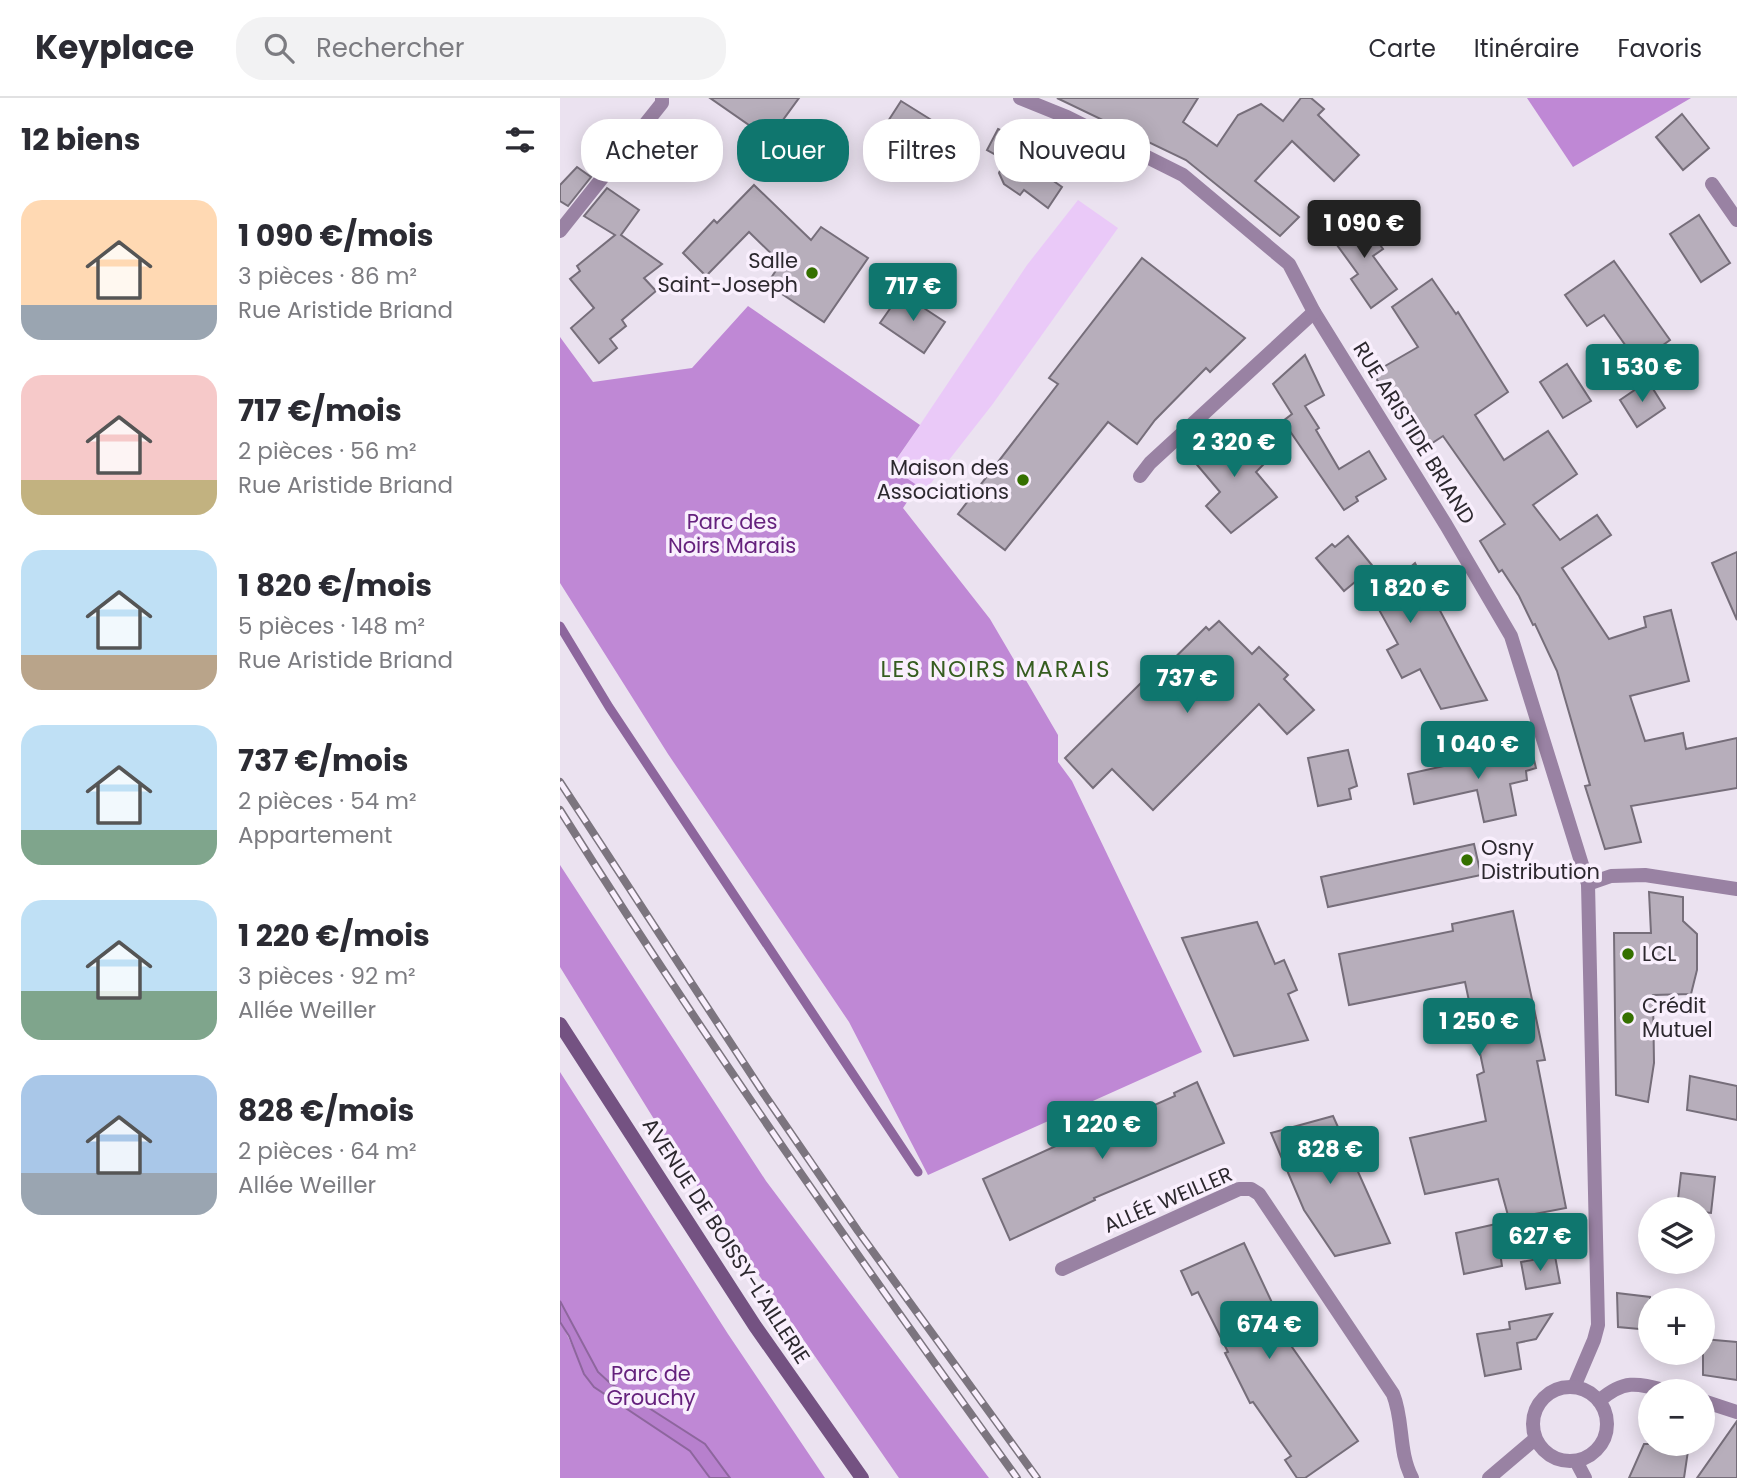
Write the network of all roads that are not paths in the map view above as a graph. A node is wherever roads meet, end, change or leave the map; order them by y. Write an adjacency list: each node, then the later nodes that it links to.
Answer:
1 (662, 98): 5 (street)
2 (1020, 98): 6 (street, RUE ARISTIDE BRIAND)
3 (1712, 184): 4 (street)
4 (1737, 220)
5 (560, 231)
6 (1314, 312): 7 (street); 8 (street, RUE ARISTIDE BRIAND)
7 (1140, 476)
8 (1588, 884): 9 (street); 13 (street, RUE ARISTIDE BRIAND)
9 (1737, 890)
10 (560, 1024): 19 (main road, AVENUE DE BOISSY-L'AILLERIE)
11 (1062, 1269): 20 (street, ALLÉE WEILLER)
12 (1638, 1384): 14 (street)
13 (1574, 1387): 14 (street); 17 (street)
14 (1599, 1401): 18 (street)
15 (1715, 1405): 16 (street)
16 (1737, 1412)
17 (1535, 1439): 18 (street); 21 (street)
18 (1576, 1461): 22 (street)
19 (862, 1478)
20 (1412, 1478)
21 (1489, 1478)
22 (1585, 1478)

